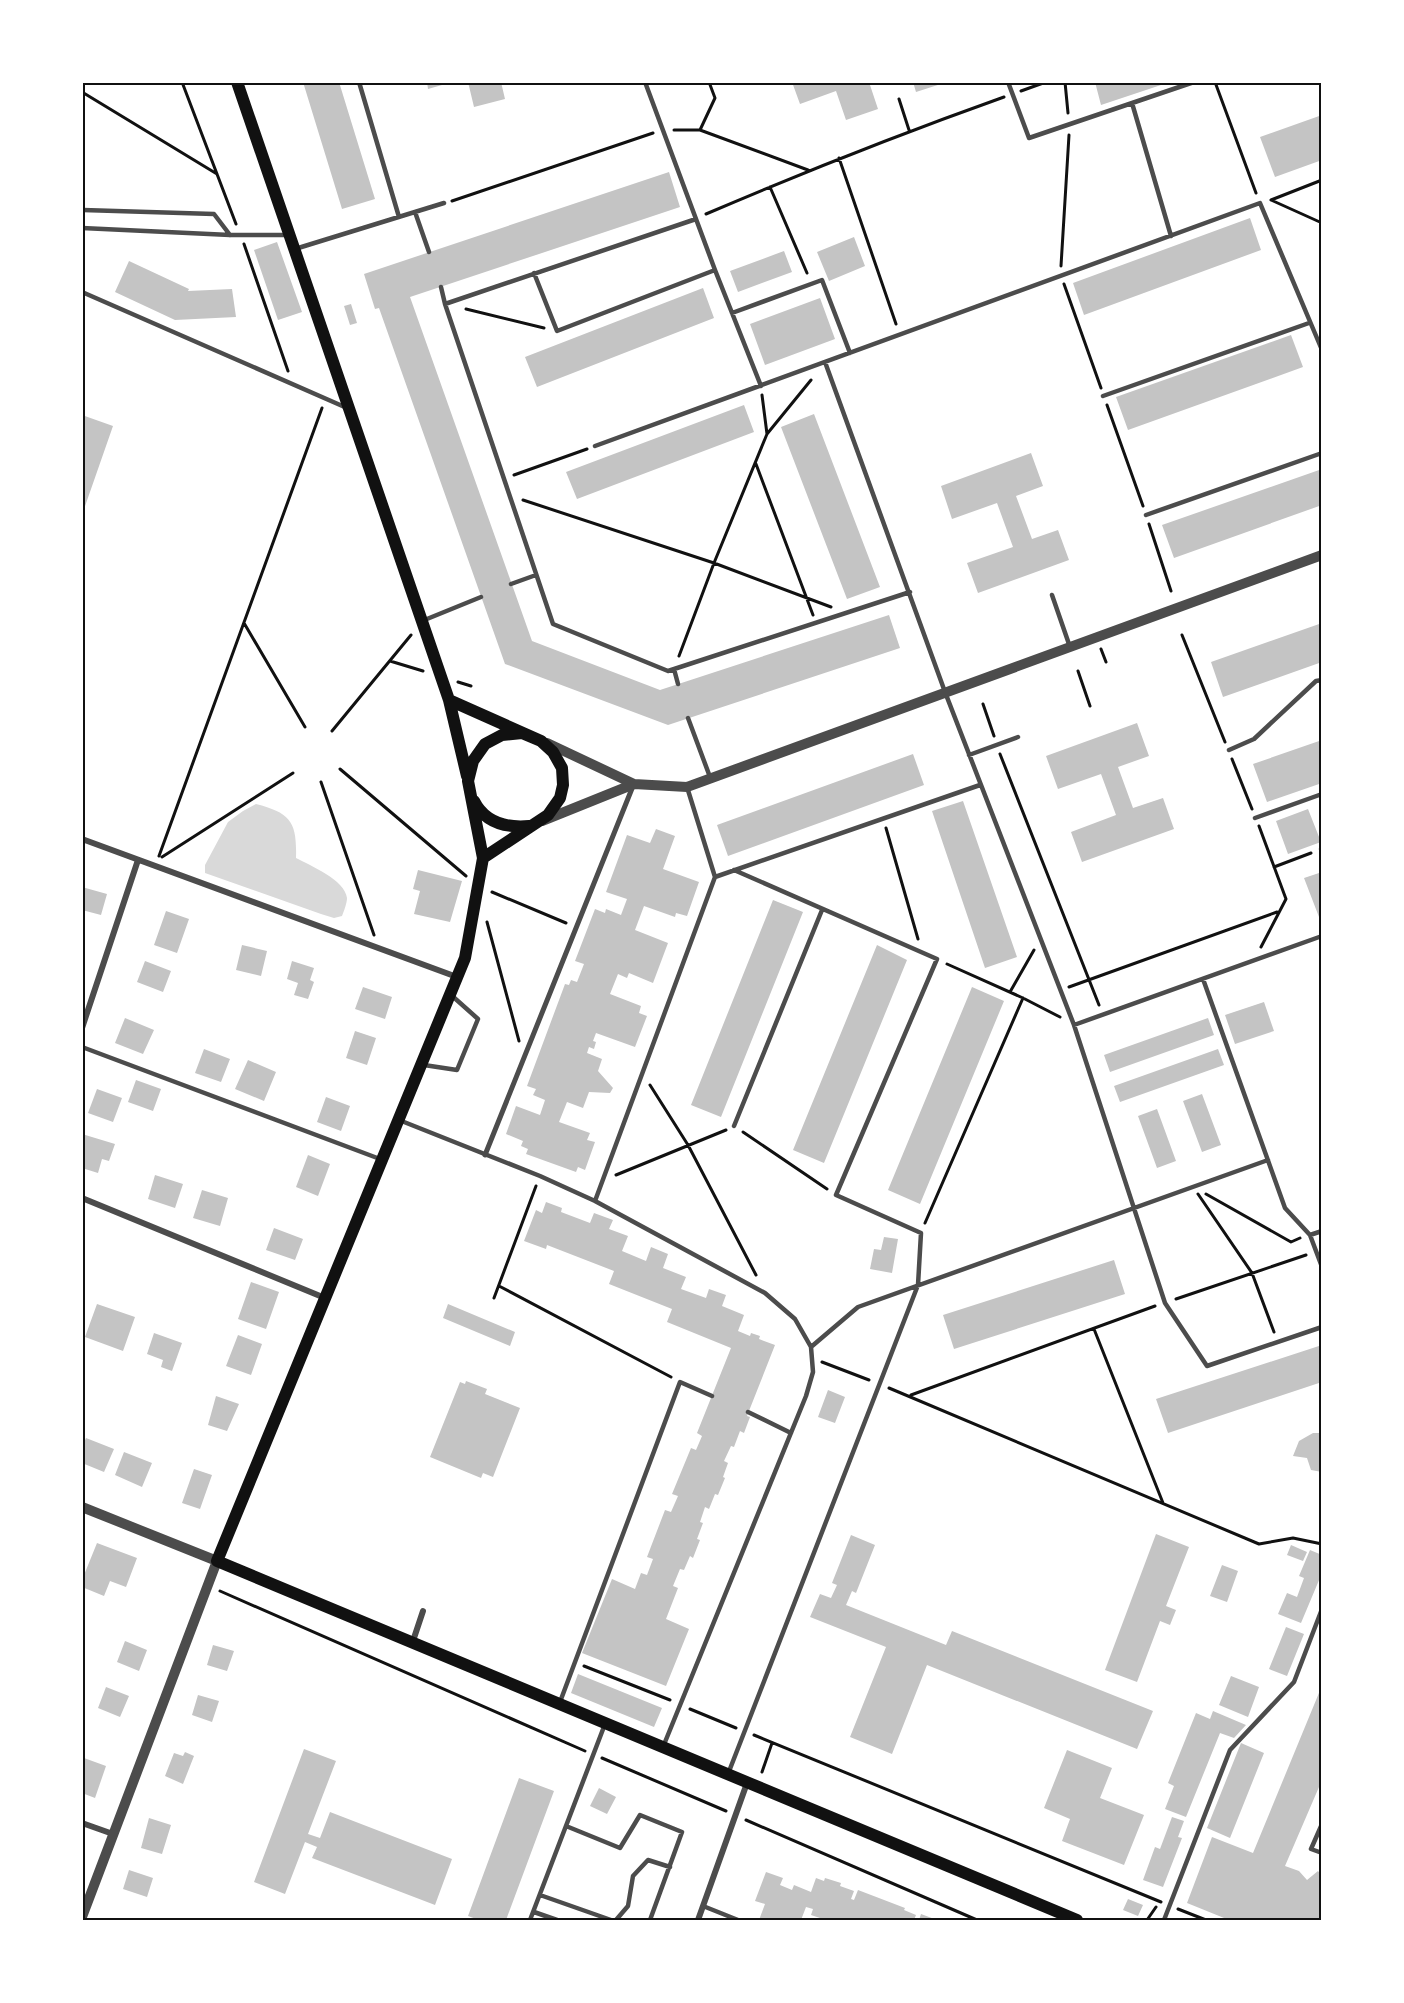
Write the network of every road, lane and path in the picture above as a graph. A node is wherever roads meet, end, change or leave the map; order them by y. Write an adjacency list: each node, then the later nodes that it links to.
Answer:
1 (237, 82): 31 (main road)
2 (359, 82): 27 (lane)
3 (645, 82): 15 (lane)
4 (709, 82): 16 (path)
5 (1008, 82): 11 (lane)
6 (1046, 82): 11 (path)
7 (1065, 82): 14 (path)
8 (1194, 82): 13 (lane)
9 (1215, 82): 24 (path)
10 (82, 92): 20 (path)
11 (1012, 95): 14 (lane); 17 (path)
12 (899, 99): 17 (path)
13 (1132, 103): 14 (lane); 33 (lane)
14 (1069, 124): 38 (path)
15 (661, 130): 16 (path); 23 (path); 28 (lane)
16 (700, 130): 19 (path)
17 (909, 130): 18 (path)
18 (839, 158): 19 (path); 46 (path)
19 (808, 170): 22 (path)
20 (217, 174)
21 (1322, 180): 29 (path)
22 (770, 187): 28 (path); 39 (path)
23 (444, 203): 26 (lane)
24 (1260, 203): 33 (lane); 44 (lane)
25 (83, 210): 32 (lane)
26 (415, 212): 27 (lane); 35 (lane)
27 (399, 217): 34 (lane)
28 (696, 219): 36 (lane); 37 (lane)
29 (1322, 223)
30 (82, 228): 32 (lane)
31 (289, 235): 32 (lane); 34 (main road)
32 (230, 236)
33 (1171, 236): 38 (lane)
34 (294, 249): 53 (main road)
35 (429, 252)
36 (715, 270): 43 (lane); 45 (lane)
37 (534, 273): 42 (lane); 45 (lane)
38 (1061, 276): 46 (lane)
39 (812, 284): 43 (lane); 48 (lane)
40 (441, 287): 42 (lane)
41 (82, 292): 52 (lane)
42 (445, 304): 45 (path); 58 (lane)
43 (732, 313): 50 (lane)
44 (1309, 323): 47 (lane); 51 (lane)
45 (557, 331)
46 (900, 335): 48 (lane)
47 (1322, 350)
48 (850, 353): 49 (lane)
49 (825, 362): 50 (lane); 54 (path); 66 (lane)
50 (761, 386): 54 (path); 55 (lane)
51 (1103, 396)
52 (325, 398): 53 (lane); 73 (path)
53 (349, 409): 71 (main road)
54 (767, 434): 57 (path)
55 (595, 446): 58 (path)
56 (1322, 453): 60 (lane)
57 (755, 462): 62 (path); 69 (path)
58 (504, 479): 59 (lane)
59 (510, 496): 62 (path); 63 (lane)
60 (1146, 515): 65 (path)
61 (1322, 555): 75 (street)
62 (714, 563): 69 (path); 76 (path)
63 (536, 575): 64 (lane); 76 (lane)
64 (512, 584)
65 (1171, 591)
66 (909, 592): 70 (lane); 80 (lane)
67 (1052, 596): 75 (lane)
68 (481, 597): 71 (lane)
69 (807, 597): 70 (path); 72 (path)
70 (844, 612): 72 (lane)
71 (422, 621): 81 (main road)
72 (815, 621): 76 (lane)
73 (244, 623): 85 (path); 93 (path)
74 (412, 634): 86 (path)
75 (1070, 647): 80 (street)
76 (674, 669): 79 (lane)
77 (1078, 671): 83 (path)
78 (1322, 680): 90 (lane)
79 (678, 684)
80 (945, 693): 91 (lane); 94 (street)
81 (449, 700): 88 (main road); 96 (main road)
82 (983, 704): 89 (path)
83 (1090, 706)
84 (688, 718): 94 (lane)
85 (304, 727)
86 (332, 731)
87 (1018, 737): 89 (lane)
88 (541, 741): 96 (main road); 97 (street); 103 (main road)
89 (996, 744): 91 (lane); 122 (path)
90 (1229, 750)
91 (969, 755): 98 (lane)
92 (340, 769): 110 (path)
93 (293, 773)
94 (710, 778): 99 (street)
95 (321, 782): 117 (path)
96 (468, 782): 103 (main road); 106 (main road)
97 (634, 784): 99 (street); 103 (street); 114 (street)
98 (980, 785): 102 (lane); 116 (lane)
99 (687, 787): 109 (lane)
100 (1322, 794): 101 (lane)
101 (1255, 818)
102 (883, 819): 108 (lane); 118 (path)
103 (529, 826): 106 (main road)
104 (82, 839): 107 (street)
105 (1321, 849): 112 (path)
106 (483, 858): 110 (main road)
107 (138, 860): 117 (street); 128 (street)
108 (734, 870): 109 (lane); 111 (lane)
109 (715, 877): 135 (lane)
110 (478, 886): 114 (path); 121 (main road)
111 (822, 910): 118 (lane); 137 (lane)
112 (1279, 911): 120 (path); 122 (path)
113 (486, 918): 133 (path)
114 (577, 928): 133 (street)
115 (1322, 936): 120 (lane)
116 (1040, 939): 124 (lane); 125 (path)
117 (379, 948): 121 (street)
118 (922, 953): 119 (lane)
119 (937, 959): 125 (path); 145 (lane)
120 (1254, 960): 123 (lane)
121 (457, 977): 126 (main road)
122 (1089, 979): 124 (path); 129 (path)
123 (1203, 979): 129 (lane); 141 (lane)
124 (1060, 991): 130 (lane)
125 (1010, 992): 127 (path)
126 (450, 994): 134 (main road); 134 (lane)
127 (1023, 998): 130 (path); 150 (path)
128 (85, 1012): 131 (street)
129 (1102, 1014): 130 (lane)
130 (1074, 1024): 148 (lane)
131 (82, 1028)
132 (82, 1047): 140 (lane)
133 (524, 1060): 139 (street)
134 (421, 1065): 136 (main road)
135 (642, 1073): 138 (path); 143 (lane)
136 (399, 1120): 139 (lane); 140 (main road)
137 (734, 1126): 138 (path); 145 (path)
138 (688, 1145): 143 (path); 157 (path)
139 (485, 1155): 142 (lane)
140 (382, 1160): 158 (main road)
141 (1268, 1160): 144 (lane); 151 (lane)
142 (540, 1176): 147 (lane); 156 (path)
143 (603, 1180): 147 (lane)
144 (1193, 1186): 148 (lane); 151 (path); 154 (path)
145 (836, 1195): 150 (lane)
146 (82, 1198): 158 (street)
147 (595, 1201): 157 (lane)
148 (1133, 1208): 155 (lane); 160 (lane)
149 (1322, 1231): 151 (lane)
150 (921, 1233): 155 (lane)
151 (1310, 1235): 152 (lane)
152 (1316, 1252): 153 (lane); 154 (path)
153 (1322, 1267)
154 (1252, 1273): 160 (path); 163 (path)
155 (918, 1285): 164 (lane); 167 (lane)
156 (499, 1286): 159 (path); 166 (path)
157 (765, 1293): 164 (lane)
158 (325, 1298): 175 (main road)
159 (494, 1298)
160 (1165, 1303): 162 (path); 163 (lane)
161 (1322, 1327): 163 (lane)
162 (1094, 1329): 169 (path); 172 (path)
163 (1278, 1342)
164 (811, 1347): 165 (lane)
165 (812, 1359): 167 (path); 171 (lane)
166 (680, 1382): 168 (lane); 179 (lane)
167 (879, 1384): 169 (path); 183 (lane)
168 (712, 1396)
169 (910, 1396): 172 (path)
170 (748, 1412): 171 (lane)
171 (791, 1433): 180 (lane)
172 (1163, 1503): 174 (path)
173 (82, 1506): 175 (street)
174 (1322, 1544)
175 (217, 1562): 178 (main road); 190 (street)
176 (1322, 1609): 196 (lane)
177 (423, 1611): 178 (street)
178 (412, 1644): 181 (main road)
179 (574, 1662): 180 (path); 181 (lane)
180 (680, 1704): 183 (path); 184 (lane)
181 (559, 1705): 182 (main road)
182 (605, 1724): 184 (main road); 189 (lane)
183 (745, 1732): 185 (lane); 194 (path)
184 (663, 1747): 185 (main road)
185 (728, 1774): 186 (main road)
186 (747, 1782): 195 (street); 206 (main road)
187 (82, 1823): 190 (street)
188 (1322, 1824): 191 (lane)
189 (566, 1826): 192 (lane); 193 (lane)
190 (113, 1834): 198 (street)
191 (1322, 1853)
192 (670, 1867): 202 (lane); 203 (lane)
193 (540, 1895): 197 (lane); 201 (lane)
194 (1160, 1902): 196 (path); 207 (path)
195 (703, 1906): 204 (street); 205 (lane)
196 (1169, 1906): 208 (lane); 209 (path)
197 (534, 1912): 199 (lane); 200 (lane)
198 (82, 1917)
199 (530, 1920)
200 (557, 1920)
201 (611, 1920)
202 (615, 1920)
203 (650, 1920)
204 (698, 1920)
205 (738, 1920)
206 (1077, 1920)
207 (1147, 1920)
208 (1164, 1920)
209 (1206, 1920)

